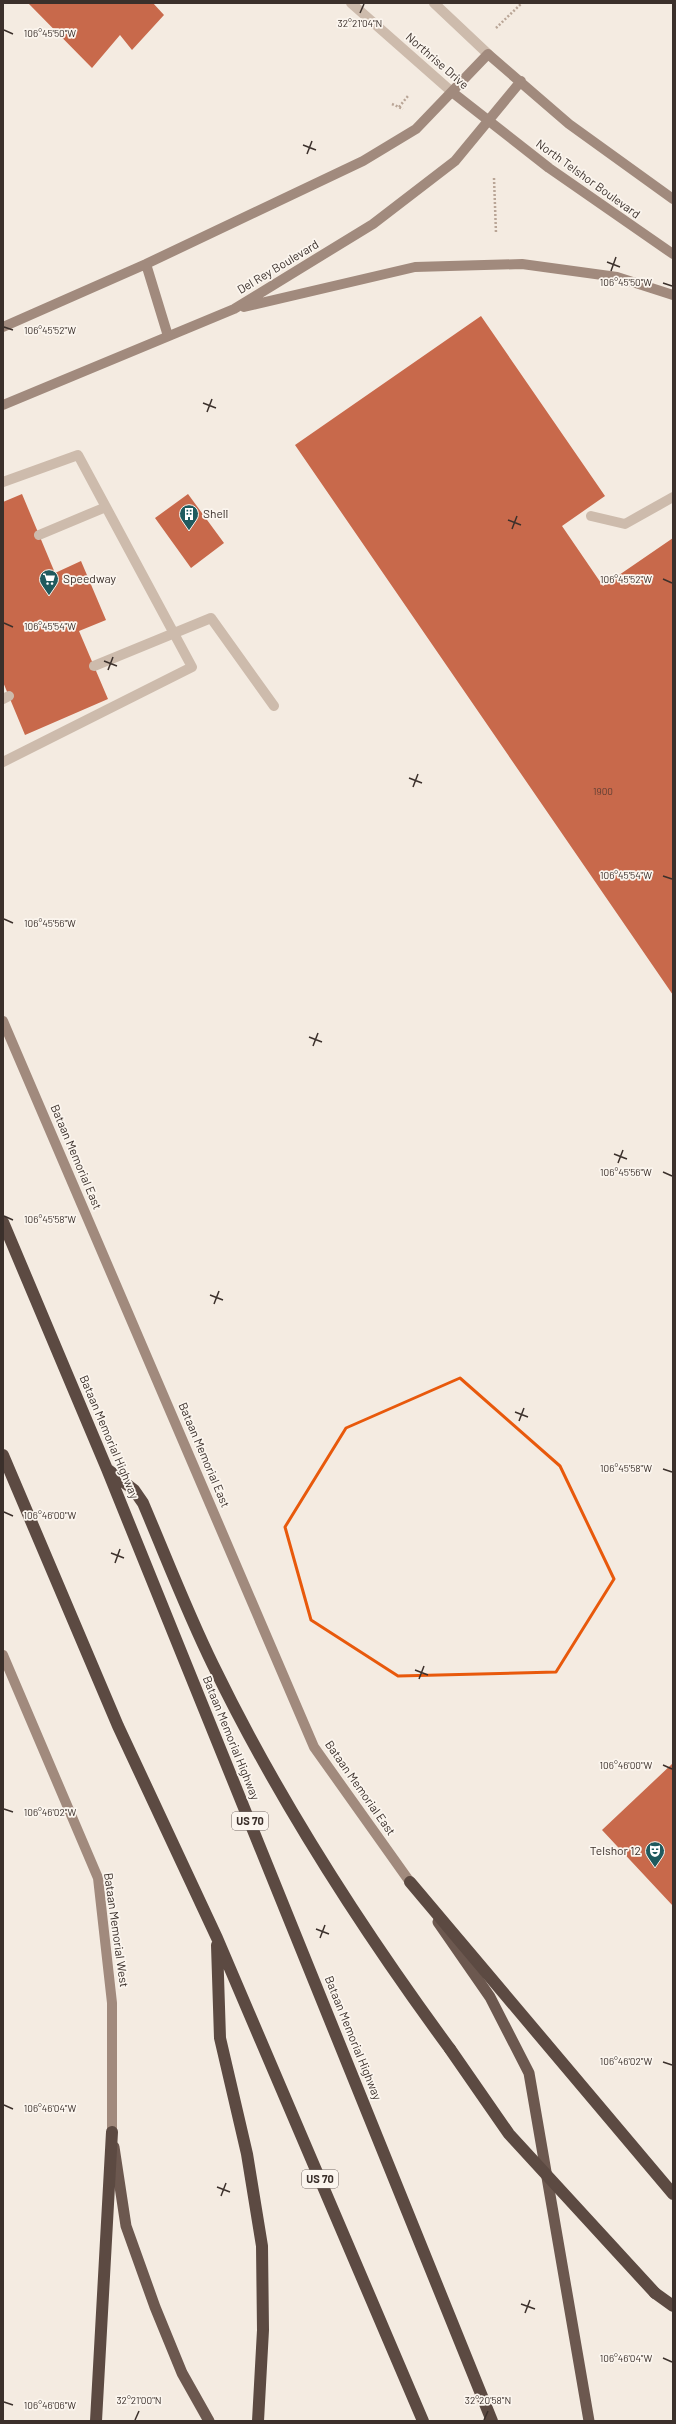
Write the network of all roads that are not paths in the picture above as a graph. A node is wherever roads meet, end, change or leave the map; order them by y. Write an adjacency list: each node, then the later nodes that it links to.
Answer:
1 (350, 3): 5 (street, Northrise Drive)
2 (434, 3): 3 (street)
3 (488, 54): 4 (main road); 5 (main road)
4 (521, 81): 6 (main road, Del Rey Boulevard); 7 (main road)
5 (452, 92): 6 (main road, Northrise Drive); 9 (main road)
6 (489, 121): 8 (main road, North Telshor Boulevard); 11 (main road, Del Rey Boulevard)
7 (673, 200)
8 (673, 254)
9 (146, 264): 12 (main road); 13 (main road)
10 (673, 295): 11 (main road)
11 (234, 309): 13 (main road, Del Rey Boulevard)
12 (3, 327)
13 (168, 336): 14 (main road, Del Rey Boulevard)
14 (3, 405)
15 (3, 482): 17 (street)
16 (673, 497): 18 (street)
17 (106, 507): 19 (street); 20 (street)
18 (591, 516)
19 (39, 535)
20 (174, 635): 21 (street); 22 (street); 23 (street)
21 (94, 666)
22 (274, 706)
23 (3, 762)
24 (3, 1021): 29 (main road, Bataan Memorial East)
25 (3, 1222): 27 (highway, Bataan Memorial Highway / US 70)
26 (3, 1455): 30 (highway, US 70)
27 (107, 1469): 33 (highway, bridge); 38 (highway, Bataan Memorial Highway / US 70)
28 (3, 1655): 31 (main road, Bataan Memorial West)
29 (410, 1882): 32 (highway); 39 (highway)
30 (217, 1938): 36 (highway); 37 (highway, US 70)
31 (112, 2132): 34 (highway); 35 (highway)
32 (673, 2194)
33 (673, 2306)
34 (96, 2421)
35 (209, 2421)
36 (258, 2421)
37 (423, 2421)
38 (492, 2421)
39 (589, 2421)

